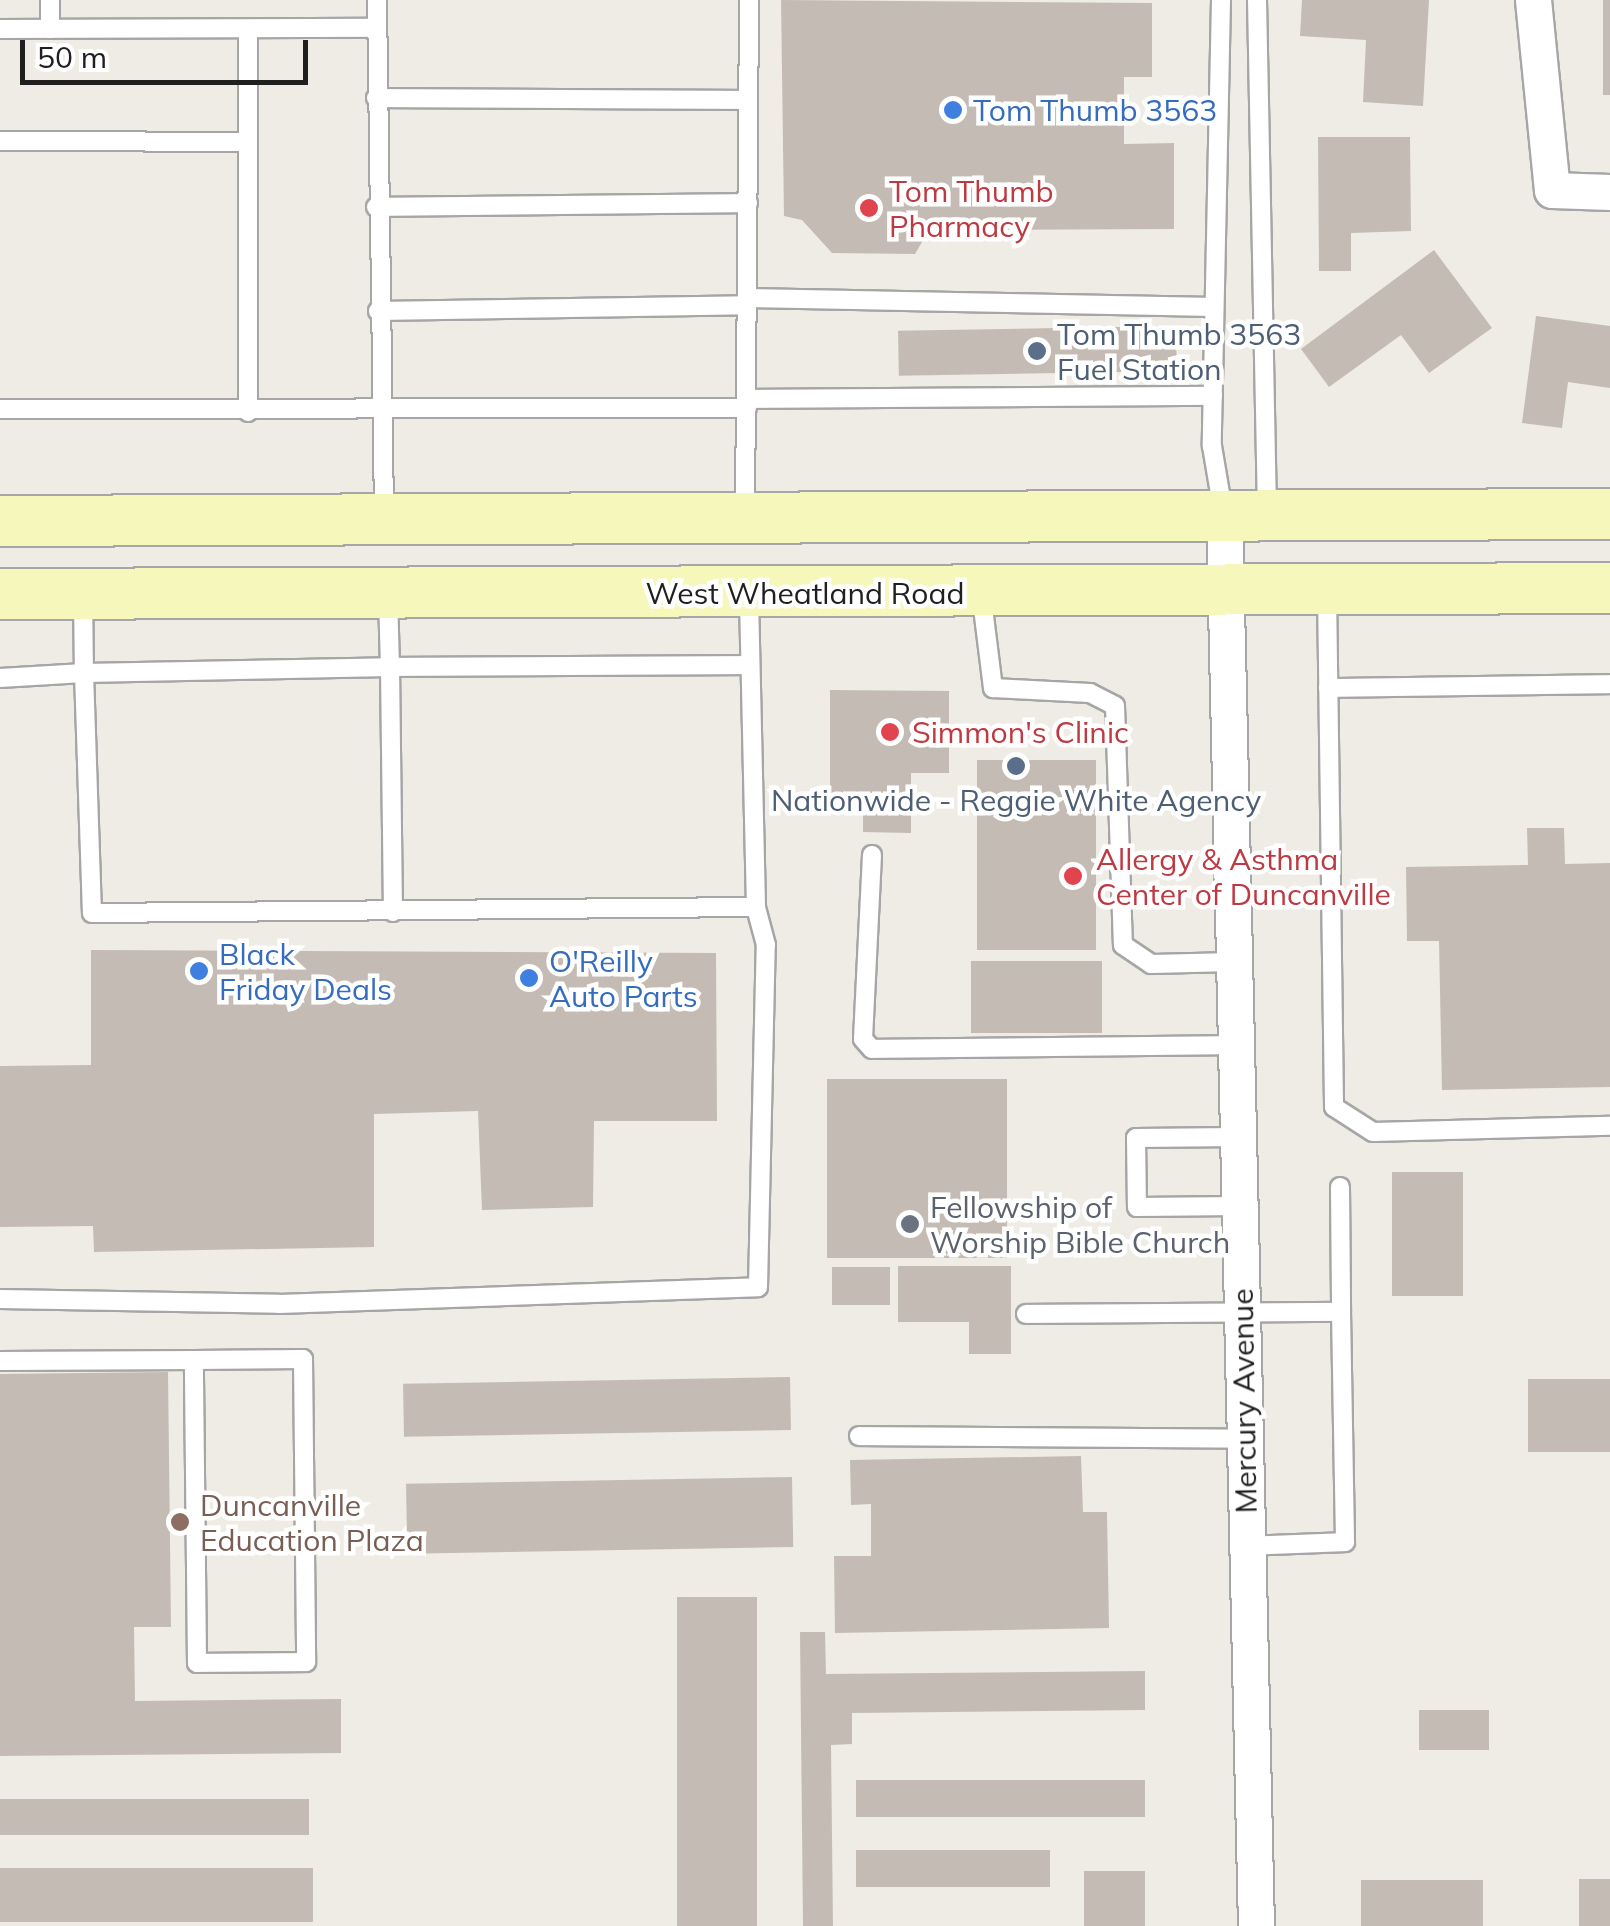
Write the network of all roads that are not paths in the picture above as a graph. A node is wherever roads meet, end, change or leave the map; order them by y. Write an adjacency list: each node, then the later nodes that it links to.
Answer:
1 (50, 0): 9 (lane)
2 (378, 0): 7 (lane)
3 (749, 0): 12 (lane)
4 (1221, 0): 19 (lane)
5 (1257, 0): 27 (lane)
6 (1533, 0): 15 (street)
7 (377, 28): 10 (lane); 11 (lane)
8 (0, 29): 9 (lane)
9 (50, 30): 10 (lane)
10 (248, 33): 14 (lane)
11 (376, 98): 12 (lane); 17 (lane)
12 (748, 100): 16 (lane)
13 (0, 142): 14 (lane)
14 (248, 142): 24 (lane)
15 (1610, 192)
16 (748, 202): 17 (lane); 18 (lane)
17 (376, 207): 20 (lane)
18 (747, 302): 19 (lane); 20 (lane); 22 (lane)
19 (1214, 306): 21 (lane)
20 (378, 311): 25 (lane)
21 (1213, 396): 22 (lane); 27 (lane)
22 (746, 403): 25 (lane); 28 (lane)
23 (0, 409): 24 (lane)
24 (248, 412): 25 (lane)
25 (380, 413): 29 (lane)
26 (1610, 514): 27 (main road)
27 (1245, 516): 28 (main road); 32 (street, Mercury Avenue)
28 (746, 518): 29 (main road)
29 (384, 520): 30 (main road); 38 (main road)
30 (0, 521)
31 (1610, 588): 33 (main road, West Wheatland Road)
32 (1225, 590): 33 (main road, West Wheatland Road); 34 (main road, West Wheatland Road); 48 (street, Mercury Avenue)
33 (1327, 590): 44 (lane)
34 (981, 592): 35 (main road, West Wheatland Road); 48 (lane)
35 (749, 593): 38 (main road, West Wheatland Road); 39 (lane)
36 (0, 594): 37 (main road, West Wheatland Road)
37 (82, 594): 38 (main road, West Wheatland Road); 41 (lane)
38 (388, 595): 40 (lane)
39 (749, 665): 40 (lane); 46 (lane)
40 (390, 667): 41 (lane); 47 (lane)
41 (84, 672): 42 (lane); 47 (lane)
42 (0, 678)
43 (1610, 684): 44 (lane)
44 (1328, 688): 50 (lane)
45 (872, 855): 49 (lane)
46 (756, 907): 47 (lane); 54 (lane)
47 (393, 912)
48 (1233, 962): 49 (street, Mercury Avenue)
49 (1236, 1046): 51 (street, Mercury Avenue)
50 (1610, 1126)
51 (1238, 1137): 53 (street, Mercury Avenue); 53 (lane)
52 (1340, 1186): 56 (lane)
53 (1239, 1206): 55 (street, Mercury Avenue)
54 (0, 1300)
55 (1242, 1312): 56 (lane); 57 (lane); 61 (street, Mercury Avenue)
56 (1341, 1312): 62 (lane)
57 (1026, 1314)
58 (194, 1360): 58 (lane); 59 (lane)
59 (0, 1362)
60 (859, 1436): 61 (lane)
61 (1245, 1439): 62 (street, Mercury Avenue)
62 (1247, 1546): 63 (street, Mercury Avenue)
63 (1256, 1926)

